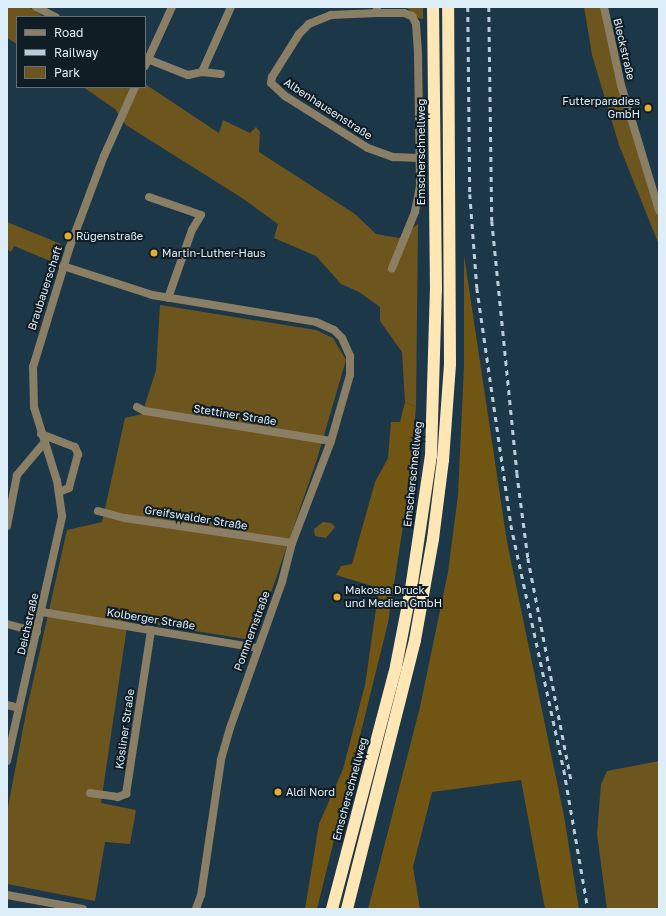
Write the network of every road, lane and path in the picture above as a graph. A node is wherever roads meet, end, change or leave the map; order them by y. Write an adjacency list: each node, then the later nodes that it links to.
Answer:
1 (36, 7): 8 (street)
2 (172, 7): 9 (street)
3 (231, 7): 10 (street)
4 (433, 7): 40 (highway, Emscherschnellweg)
5 (448, 7): 36 (highway)
6 (604, 7): 15 (street, Bleckstraße)
7 (377, 10): 13 (street, Albenhausenstraße); 13 (street, Albenhausenstraße)
8 (54, 16)
9 (146, 61): 10 (street)
10 (202, 72): 11 (street)
11 (221, 74)
12 (135, 88): 16 (street, Braubauerschaft)
13 (420, 158): 17 (street, Albenhausenstraße)
14 (149, 197): 18 (street)
15 (659, 210)
16 (63, 266): 18 (street); 20 (street, Braubauerschaft)
17 (392, 268)
18 (168, 298): 21 (street, Pommernstraße)
19 (137, 408): 21 (street, Stettiner Straße)
20 (41, 434): 22 (street, Deichstraße); 23 (street)
21 (331, 441): 26 (street, Pommernstraße)
22 (44, 443): 23 (street, Deichstraße); 25 (street)
23 (59, 492): 27 (street, Deichstraße)
24 (98, 511): 26 (street, Greifswalder Straße)
25 (7, 526)
26 (292, 543): 31 (street, Pommernstraße)
27 (42, 612): 29 (street, Kolberger Straße); 30 (street, Deichstraße)
28 (7, 624): 30 (street)
29 (151, 630): 31 (street, Kolberger Straße); 35 (street, Kösliner Straße)
30 (37, 632): 33 (street, Deichstraße)
31 (257, 648): 39 (street, Pommernstraße)
32 (7, 705): 33 (street)
33 (19, 708): 34 (street, Deichstraße)
34 (7, 761)
35 (90, 792)
36 (369, 823): 41 (highway); 42 (highway)
37 (7, 895): 38 (street)
38 (83, 909)
39 (196, 909)
40 (332, 909)
41 (347, 909)
42 (354, 909)

